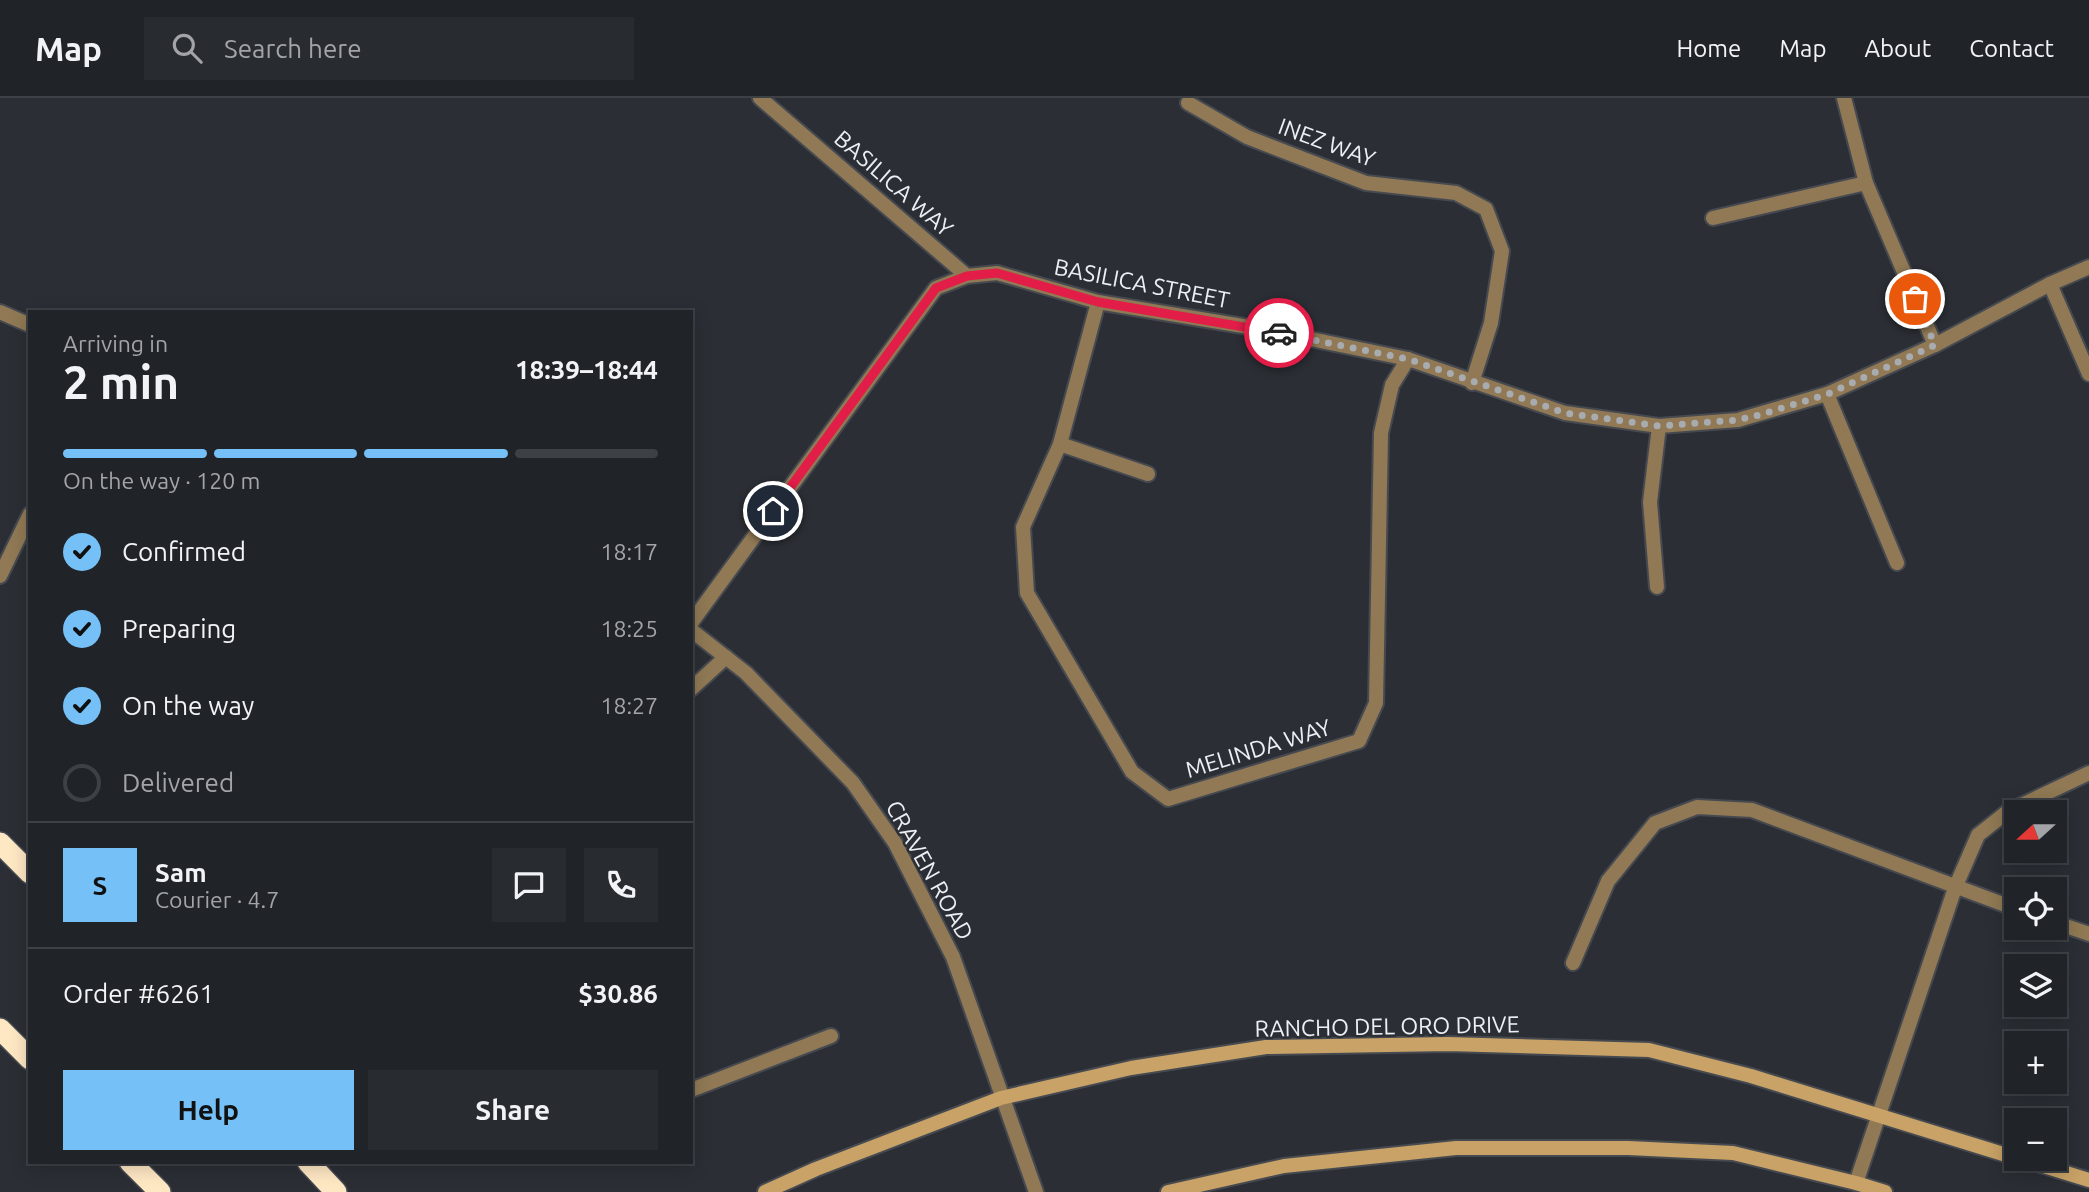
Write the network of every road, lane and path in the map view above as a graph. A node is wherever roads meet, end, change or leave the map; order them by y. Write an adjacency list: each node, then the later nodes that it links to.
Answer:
1 (760, 98): 7 (street, BASILICA WAY)
2 (1844, 98): 4 (street)
3 (1188, 103): 15 (street, INEZ WAY)
4 (1866, 183): 5 (street); 12 (street)
5 (1713, 218)
6 (2089, 267): 8 (street, BASILICA STREET)
7 (967, 276): 9 (street, BASILICA STREET); 24 (street, BASILICA STREET)
8 (2050, 284): 12 (street, BASILICA STREET); 14 (street)
9 (1098, 302): 13 (street, BASILICA STREET); 18 (street, MELINDA WAY)
10 (0, 312): 11 (street)
11 (28, 324)
12 (1935, 345): 16 (street, BASILICA STREET)
13 (1408, 359): 15 (street, BASILICA STREET); 18 (street, MELINDA WAY)
14 (2089, 374)
15 (1472, 383): 17 (street, BASILICA STREET)
16 (1828, 394): 17 (street, BASILICA STREET); 21 (street)
17 (1659, 426): 23 (street)
18 (1060, 444): 19 (street)
19 (1148, 474)
20 (28, 518): 22 (street)
21 (1897, 563)
22 (0, 576)
23 (1657, 587)
24 (693, 620)
25 (693, 631): 26 (street, CRAVEN ROAD)
26 (726, 657): 27 (street); 40 (street, CRAVEN ROAD)
27 (693, 687)
28 (2089, 773): 31 (street)
29 (0, 843): 30 (highway)
30 (28, 871)
31 (1955, 888): 32 (street); 35 (street); 41 (street)
32 (2004, 905)
33 (2067, 926): 34 (street)
34 (2089, 934)
35 (1573, 963)
36 (0, 1029): 38 (highway)
37 (831, 1036): 39 (street)
38 (28, 1057)
39 (693, 1089)
40 (1001, 1098): 41 (main road, RANCHO DEL ORO DRIVE); 50 (main road, RANCHO DEL ORO DRIVE); 51 (street, CRAVEN ROAD)
41 (1879, 1116): 42 (main road, RANCHO DEL ORO DRIVE); 47 (street)
42 (2004, 1154)
43 (132, 1164): 48 (highway)
44 (310, 1164): 49 (highway)
45 (2060, 1171): 46 (main road, RANCHO DEL ORO DRIVE)
46 (2089, 1180)
47 (1856, 1183): 52 (main road); 53 (main road)
48 (160, 1192)
49 (336, 1192)
50 (765, 1192)
51 (1036, 1192)
52 (1168, 1192)
53 (1885, 1192)

